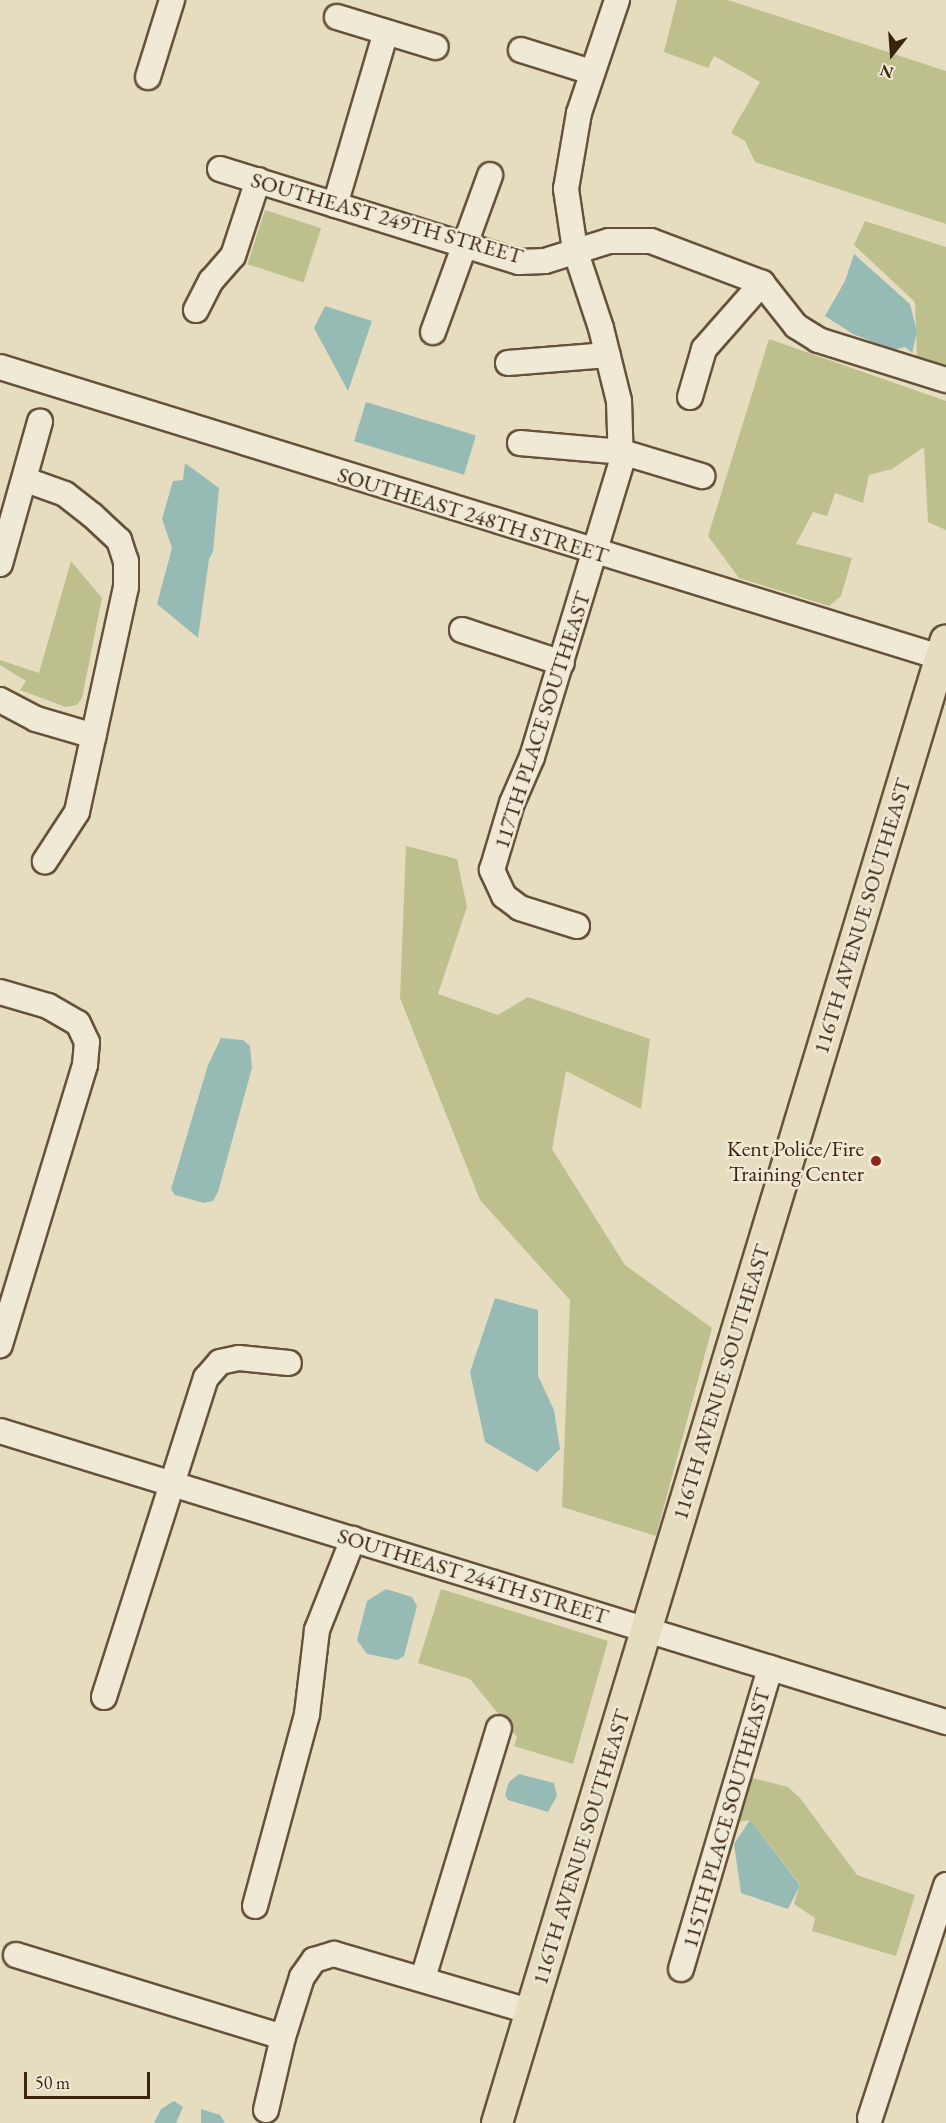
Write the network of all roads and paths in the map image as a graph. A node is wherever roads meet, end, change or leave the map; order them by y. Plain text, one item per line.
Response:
1 (171, 0) edge
2 (617, 0) edge
3 (337, 17) dead end
4 (386, 32) junction
5 (436, 48) dead end
6 (521, 50) dead end
7 (591, 72) junction
8 (148, 76) dead end
9 (220, 169) dead end
10 (490, 175) dead end
11 (258, 180) junction
12 (335, 205) junction
13 (462, 244) junction
14 (574, 250) junction
15 (762, 283) junction
16 (196, 310) dead end
17 (433, 332) dead end
18 (608, 355) junction
19 (508, 363) dead end
20 (0, 367) edge
21 (946, 381) edge
22 (690, 397) dead end
23 (40, 422) dead end
24 (520, 443) dead end
25 (622, 452) junction
26 (702, 476) dead end
27 (26, 480) junction
28 (596, 554) junction
29 (0, 564) edge
30 (462, 630) dead end
31 (944, 652) edge
32 (562, 663) junction
33 (0, 700) edge
34 (94, 736) junction
35 (45, 861) dead end
36 (577, 926) dead end
37 (0, 992) edge
38 (0, 1345) edge
39 (289, 1363) dead end
40 (0, 1431) edge
41 (172, 1483) junction
42 (353, 1539) junction
43 (646, 1630) junction
44 (770, 1668) junction
45 (104, 1697) dead end
46 (946, 1722) edge
47 (499, 1728) dead end
48 (946, 1885) edge
49 (255, 1906) dead end
50 (16, 1955) dead end
51 (681, 1969) dead end
52 (423, 1978) junction
53 (531, 2012) junction
54 (283, 2037) junction
55 (266, 2109) dead end
56 (870, 2118) dead end
57 (497, 2123) edge

1 - 8 street
2 - 7 street, 117TH PLACE SOUTHEAST
3 - 4 street
4 - 5 street
4 - 12 street
6 - 7 street
7 - 14 street, 117TH PLACE SOUTHEAST
9 - 11 street, SOUTHEAST 249TH STREET
10 - 13 street
11 - 12 street, SOUTHEAST 249TH STREET
11 - 16 street
12 - 13 street, SOUTHEAST 249TH STREET
13 - 14 street, SOUTHEAST 249TH STREET
13 - 17 street
14 - 15 street, SOUTHEAST 249TH STREET
14 - 18 street, 117TH PLACE SOUTHEAST
15 - 21 street
15 - 22 street
18 - 19 street
18 - 25 street, 117TH PLACE SOUTHEAST
20 - 28 street, SOUTHEAST 248TH STREET
23 - 27 street
24 - 25 street
25 - 26 street
25 - 28 street, 117TH PLACE SOUTHEAST
27 - 29 street
27 - 34 street
28 - 31 street, SOUTHEAST 248TH STREET
28 - 32 street, 117TH PLACE SOUTHEAST
30 - 32 street
31 - 43 main road, 116TH AVENUE SOUTHEAST
32 - 36 street, 117TH PLACE SOUTHEAST
33 - 34 street
34 - 35 street
37 - 38 street
39 - 41 street
40 - 41 street, SOUTHEAST 244TH STREET
41 - 42 street, SOUTHEAST 244TH STREET
41 - 45 street
42 - 43 street, SOUTHEAST 244TH STREET
42 - 49 street
43 - 44 street, SOUTHEAST 244TH STREET
43 - 53 main road, 116TH AVENUE SOUTHEAST
44 - 46 street, SOUTHEAST 244TH STREET
44 - 51 street, 115TH PLACE SOUTHEAST
47 - 52 street
48 - 56 street
50 - 54 street
52 - 53 street
52 - 54 street
53 - 57 main road, 116TH AVENUE SOUTHEAST
54 - 55 street

